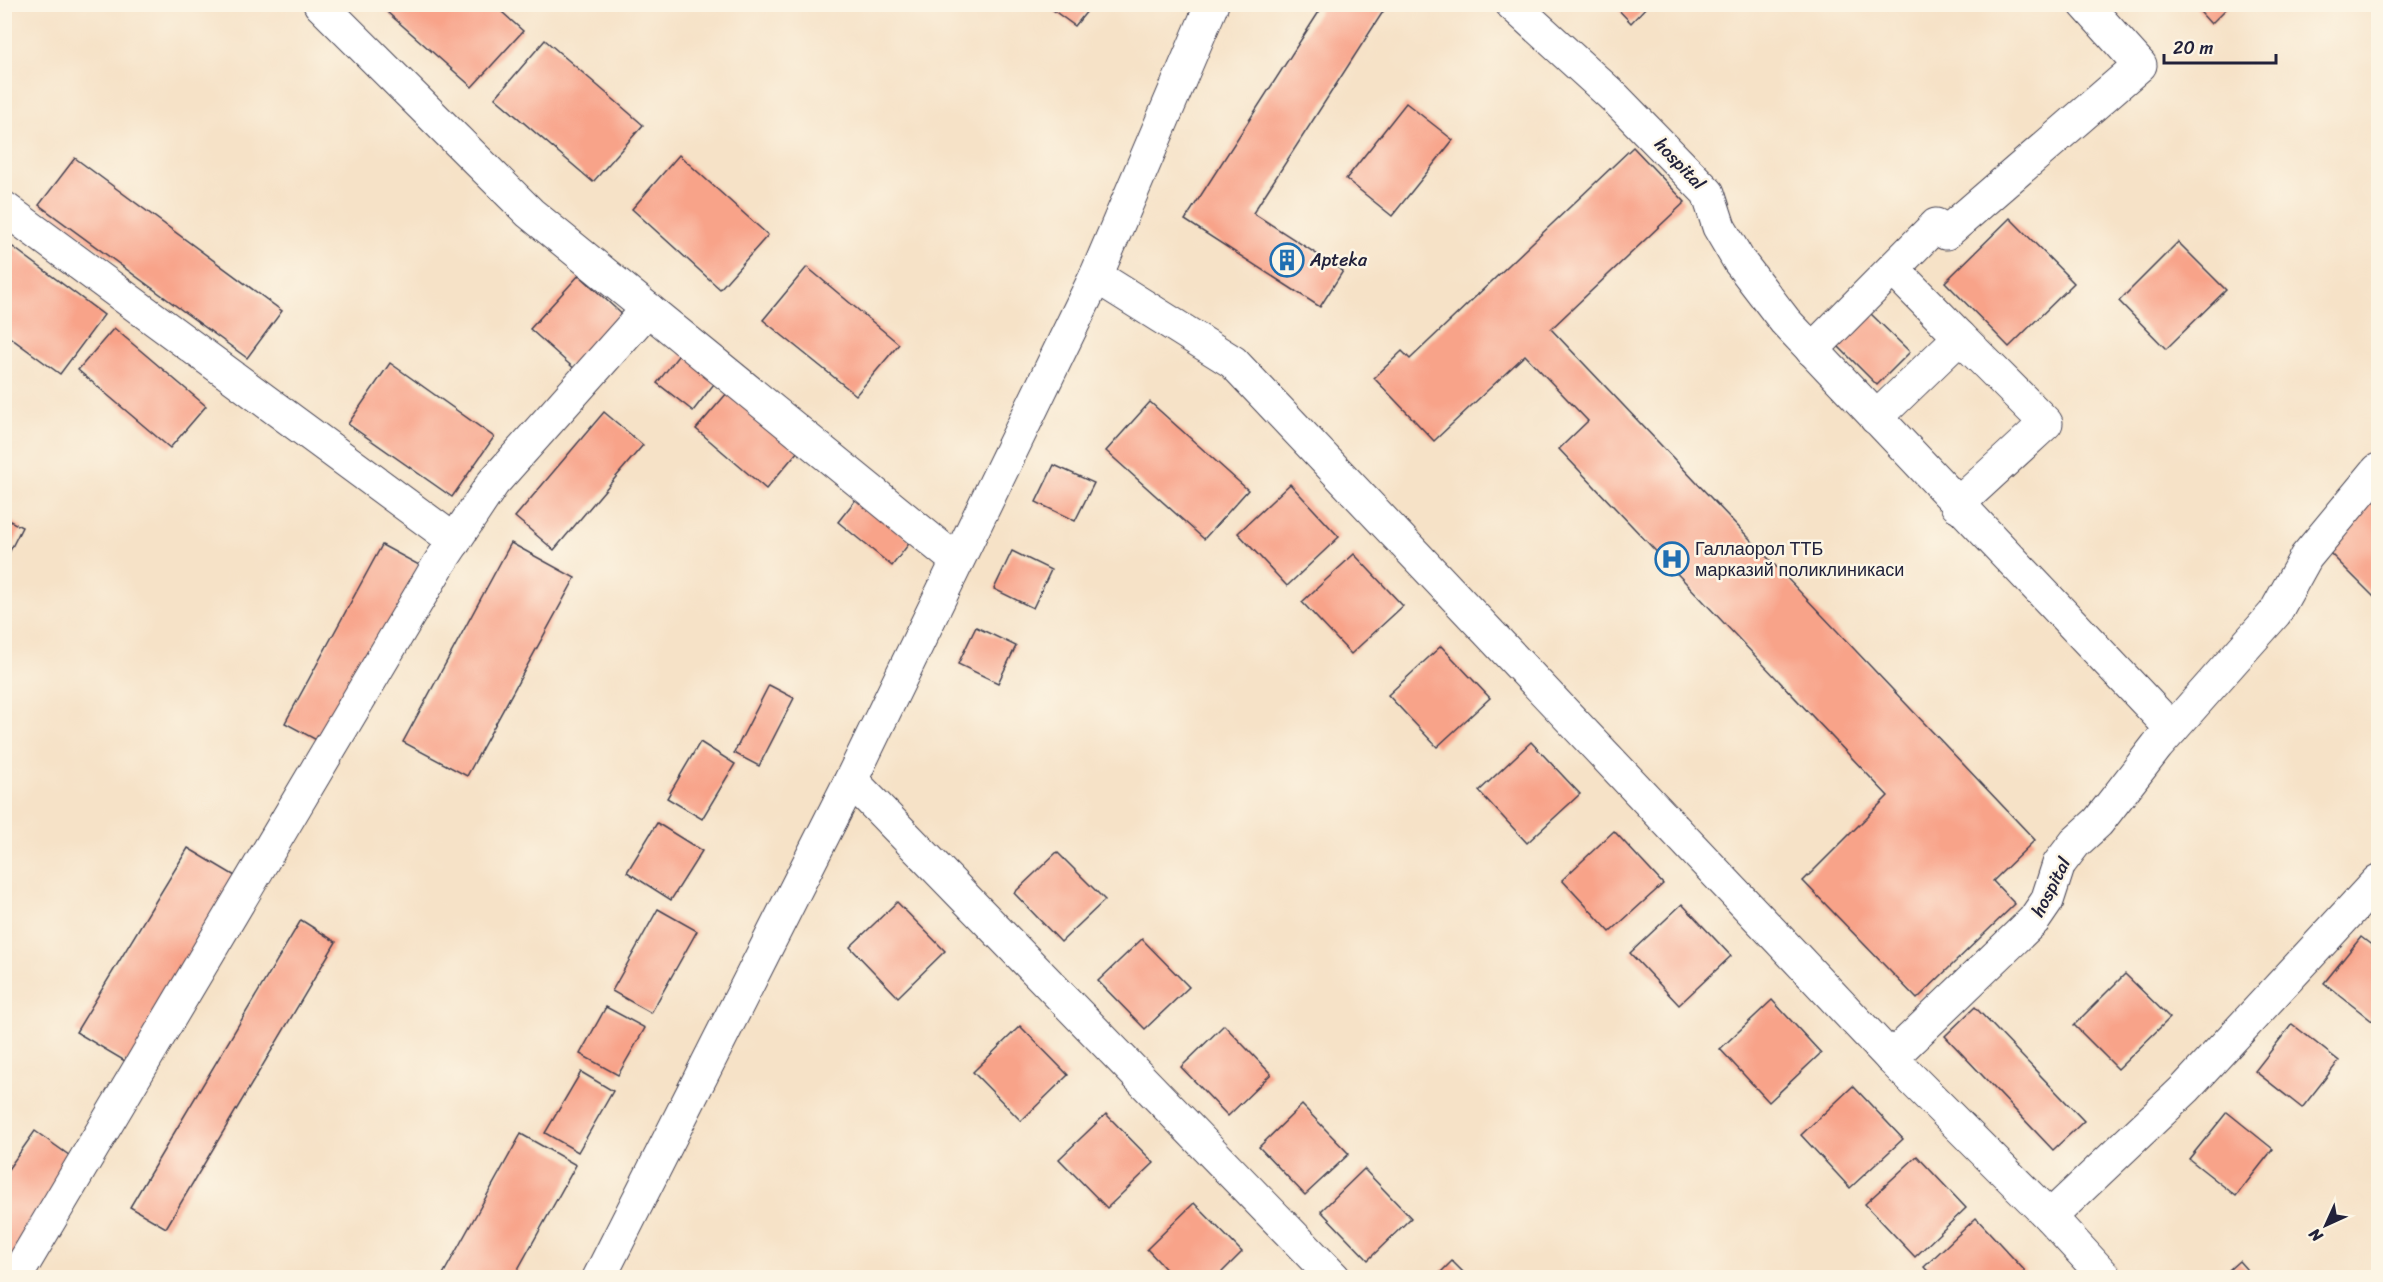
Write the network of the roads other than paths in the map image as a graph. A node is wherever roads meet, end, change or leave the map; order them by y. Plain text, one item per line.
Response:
1 (320, 4) edge
2 (1212, 4) edge
3 (1512, 4) edge
4 (2085, 4) edge
5 (4, 208) edge
6 (1893, 269) junction
7 (1096, 276) junction
8 (648, 309) junction
9 (1960, 337) junction
10 (1812, 350) junction
11 (1876, 418) junction
12 (2379, 470) edge
13 (1957, 505) junction
14 (455, 541) junction
15 (957, 561) junction
16 (2172, 729) junction
17 (851, 780) junction
18 (2379, 881) edge
19 (1891, 1058) junction
20 (2050, 1217) junction
21 (15, 1278) edge
22 (598, 1278) edge
23 (1334, 1278) edge
24 (2106, 1278) edge

1 - 8 street
2 - 7 street
3 - 10 street, hospital
4 - 6 street
5 - 14 street
6 - 9 street
6 - 10 street
7 - 15 street
7 - 19 street
8 - 14 street
8 - 15 street
9 - 11 street
9 - 13 street
10 - 11 street, hospital
11 - 13 street, hospital
12 - 16 street, hospital
13 - 16 street, hospital
14 - 21 street
15 - 17 street
16 - 19 street, hospital
17 - 22 street
17 - 23 street
18 - 20 street
19 - 20 street
20 - 24 street

